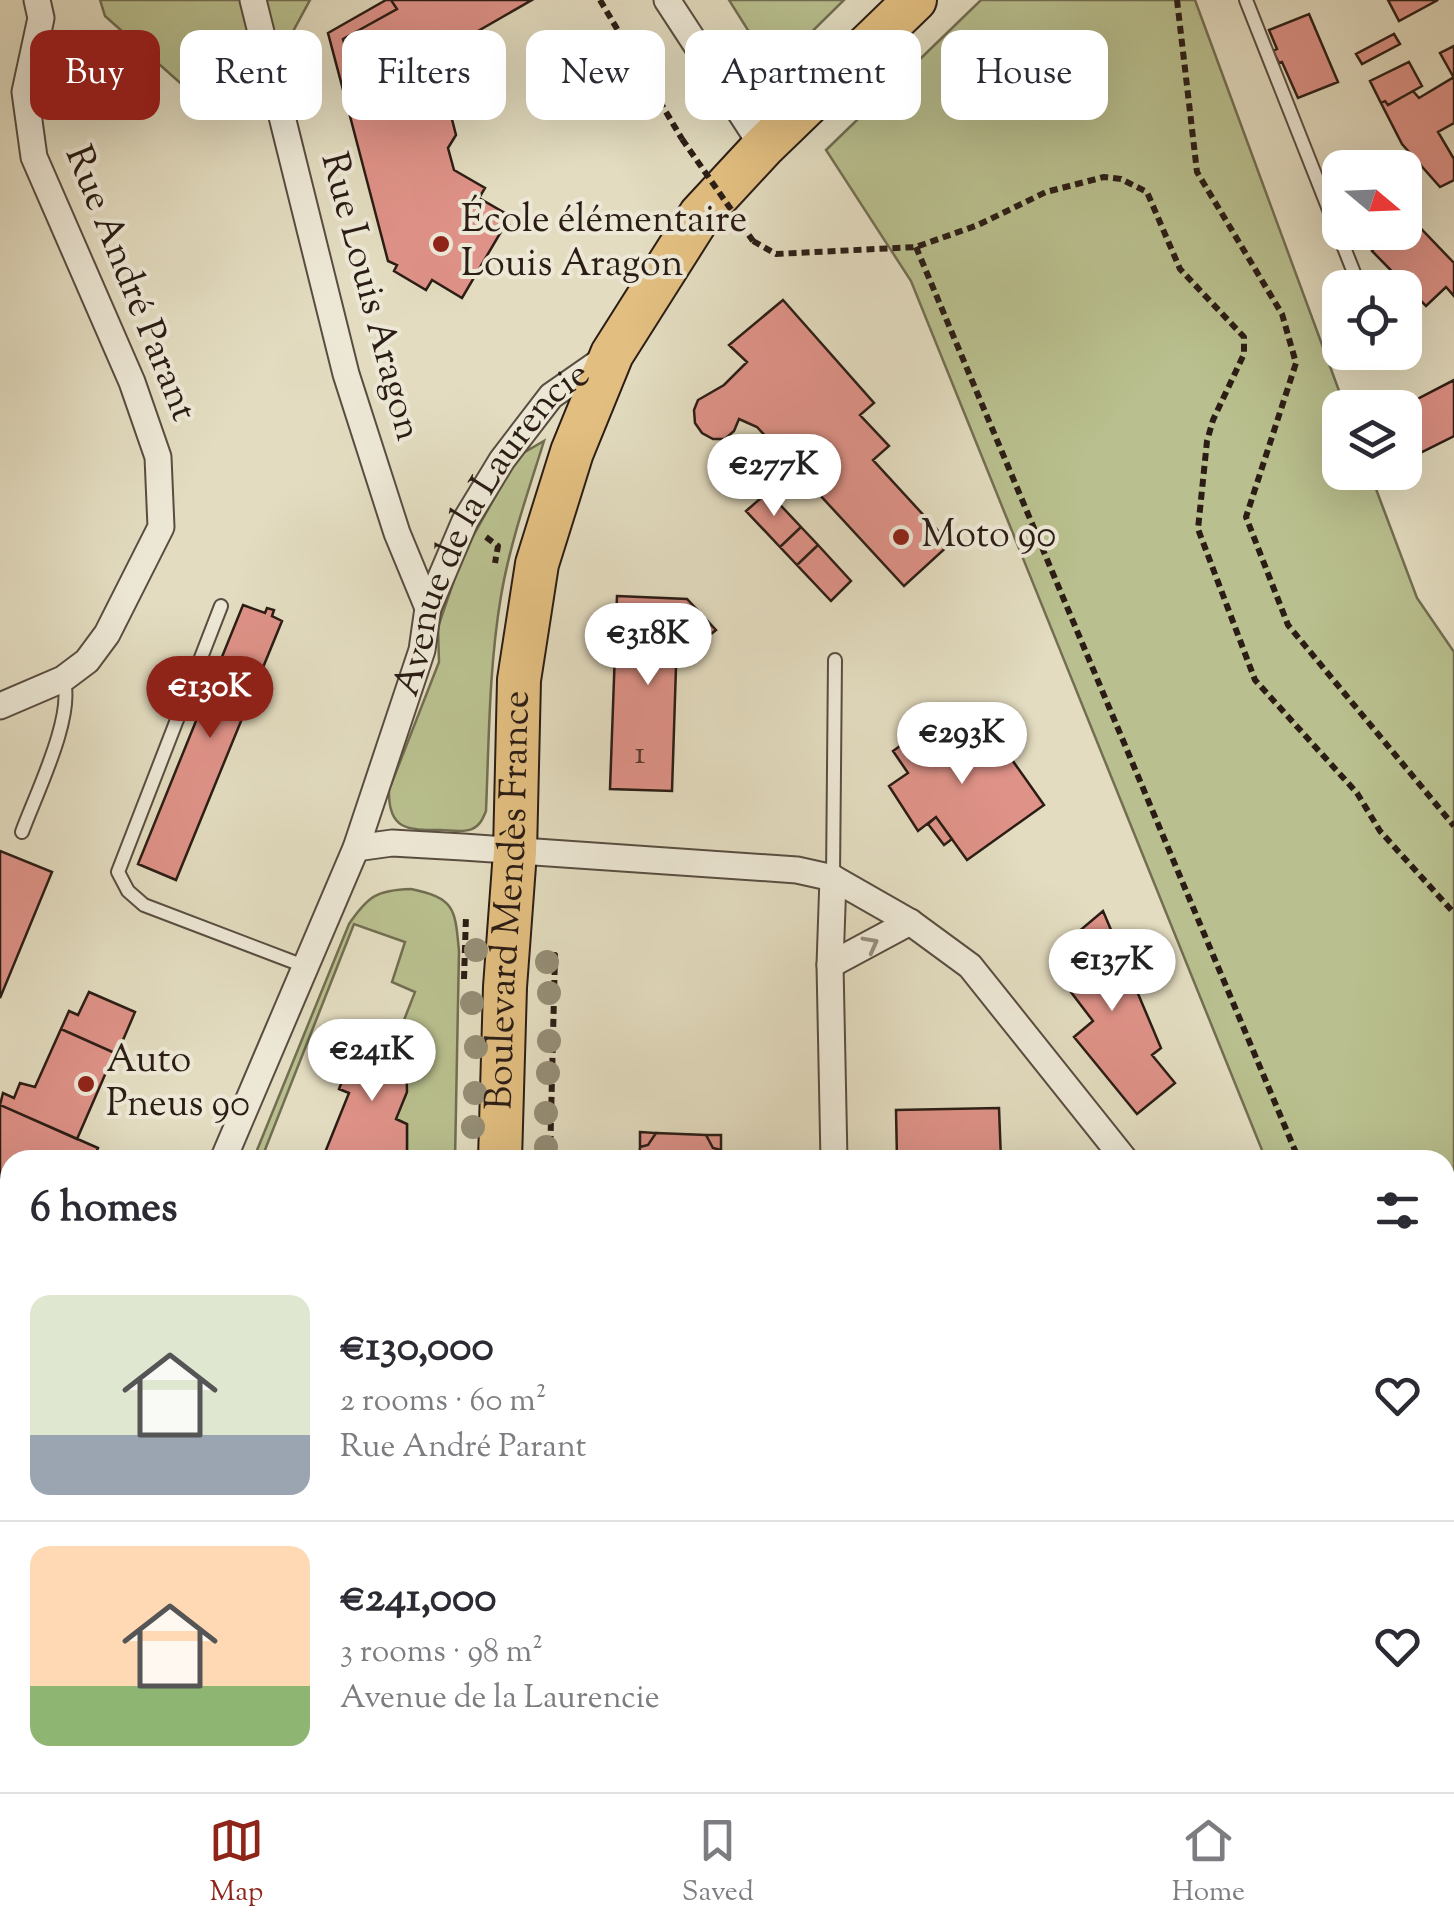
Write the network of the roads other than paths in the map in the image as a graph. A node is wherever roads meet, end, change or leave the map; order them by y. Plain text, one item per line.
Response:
1 (37, 0) edge
2 (253, 0) edge
3 (667, 0) edge
4 (915, 0) edge
5 (1246, 0) edge
6 (763, 147) junction
7 (1353, 270) edge
8 (612, 354) junction
9 (220, 606) dead end
10 (428, 608) junction
11 (836, 660) dead end
12 (63, 678) junction
13 (0, 706) edge
14 (22, 832) dead end
15 (356, 848) junction
16 (515, 852) junction
17 (833, 878) junction
18 (910, 922) junction
19 (830, 965) junction
20 (304, 966) junction
21 (228, 1150) edge
22 (500, 1150) edge
23 (834, 1150) edge
24 (1117, 1150) edge

1 - 12 street, Rue André Parant
2 - 10 street, Rue Louis Aragon
3 - 6 street
4 - 6 main road, Avenue de la Laurencie
5 - 7 lane
6 - 8 main road, Avenue de la Laurencie
8 - 10 street, Avenue de la Laurencie
8 - 16 main road, Boulevard Mendès France
9 - 20 lane
10 - 15 street, Avenue de la Laurencie
11 - 17 lane
12 - 13 street, Rue André Parant
12 - 14 lane
15 - 16 street
15 - 20 street, Avenue de la Laurencie
16 - 17 street
16 - 22 main road, Boulevard Mendès France
17 - 18 street
17 - 19 street
19 -> 18 street
18 - 24 street
19 - 23 street
20 - 21 street, Avenue de la Laurencie

